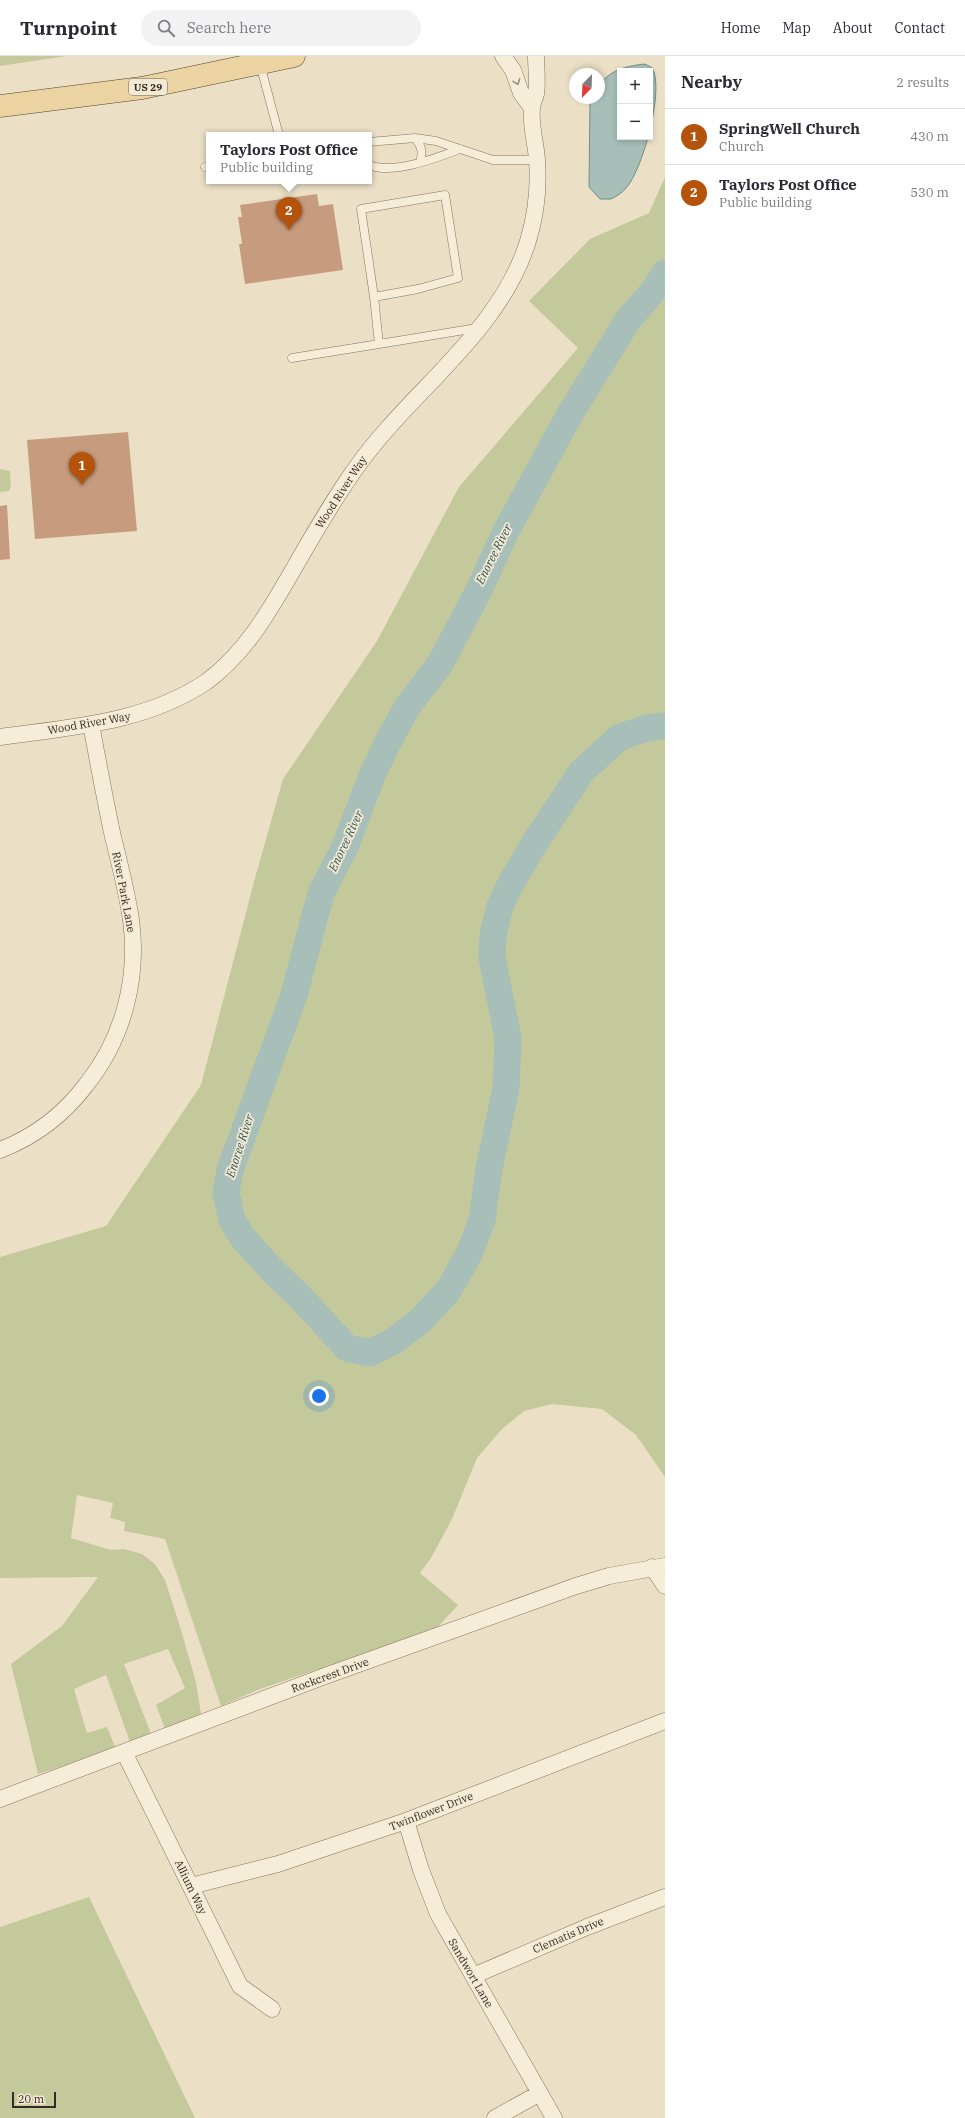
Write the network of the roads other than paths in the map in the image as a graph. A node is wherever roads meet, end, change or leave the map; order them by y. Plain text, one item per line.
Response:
1 (294, 56) edge
2 (504, 56) edge
3 (536, 56) edge
4 (260, 63) junction
5 (0, 106) edge
6 (532, 108) junction
7 (278, 132) edge
8 (415, 138) junction
9 (372, 142) edge
10 (460, 149) junction
11 (537, 160) junction
12 (420, 162) junction
13 (372, 166) edge
14 (374, 297) junction
15 (478, 328) junction
16 (379, 344) junction
17 (292, 358) dead end
18 (91, 724) junction
19 (0, 737) edge
20 (0, 1150) edge
21 (659, 1567) edge
22 (665, 1586) edge
23 (665, 1721) edge
24 (124, 1752) junction
25 (0, 1799) edge
26 (406, 1821) junction
27 (191, 1886) junction
28 (665, 1898) edge
29 (473, 1976) junction
30 (272, 2009) dead end
31 (540, 2093) junction
32 (495, 2118) edge
33 (554, 2118) edge

1 - 4 main road, US 29
2 -> 6 street, Wood River Way
3 - 6 street, Wood River Way
4 - 5 main road, US 29
4 - 7 lane
6 - 11 street, Wood River Way
8 - 9 lane
8 - 10 lane
8 - 12 lane
10 - 11 lane
10 - 12 lane
11 - 15 street, Wood River Way
12 - 13 lane
14 - 14 lane
14 - 16 lane
15 - 16 lane
15 - 18 street, Wood River Way
16 - 17 lane
18 - 19 street, Wood River Way
18 - 20 street, River Park Lane
21 - 22 street
21 - 24 street, Rockcrest Drive
23 - 26 street, Twinflower Drive
24 - 25 street, Rockcrest Drive
24 - 27 street, Allium Way
26 - 27 street, Twinflower Drive
26 - 29 street, Sandwort Lane
27 - 30 street, Allium Way
28 - 29 street, Clematis Drive
29 - 31 street, Sandwort Lane
31 - 32 street
31 - 33 street, Sandwort Lane

